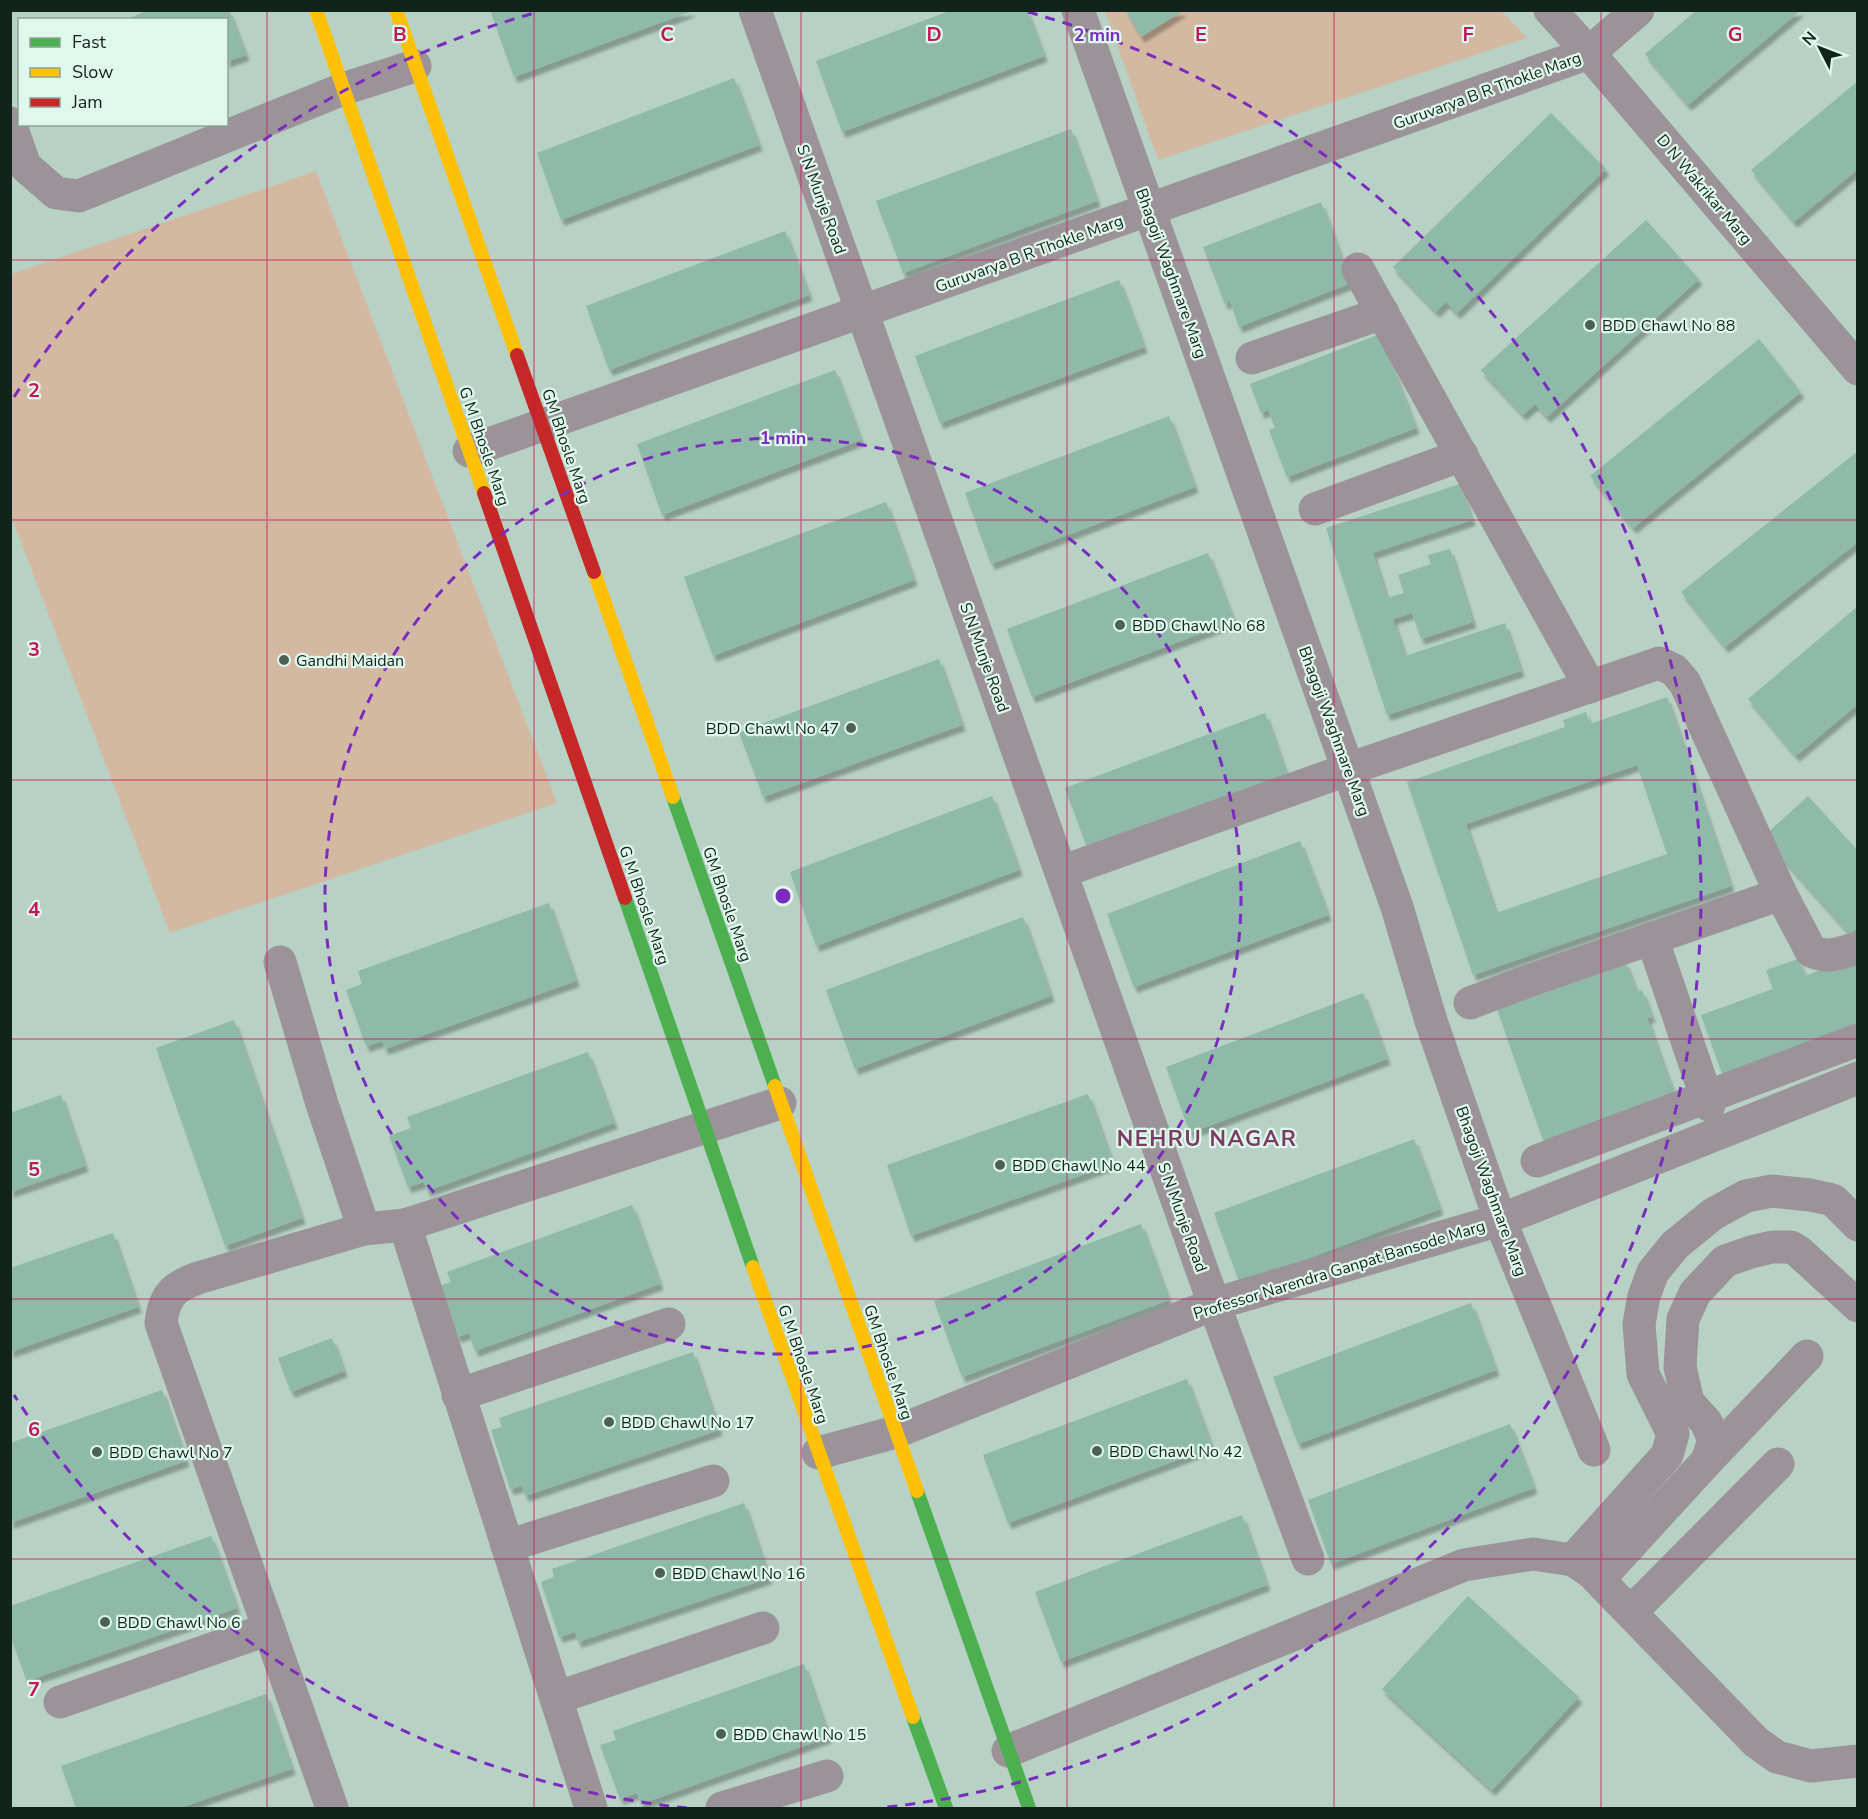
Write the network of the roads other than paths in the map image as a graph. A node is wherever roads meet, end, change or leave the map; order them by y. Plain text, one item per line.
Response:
1 (316, 10) edge
2 (396, 10) edge
3 (755, 10) edge
4 (1078, 10) edge
5 (1550, 10) edge
6 (1638, 10) edge
7 (1589, 53) junction
8 (416, 66) junction
9 (343, 89) junction
10 (10, 123) edge
11 (1149, 210) junction
12 (1358, 269) dead end
13 (862, 312) junction
14 (1383, 313) junction
15 (1252, 358) dead end
16 (1857, 369) edge
17 (542, 426) junction
18 (470, 451) junction
19 (1462, 455) junction
20 (1315, 509) dead end
21 (1590, 687) junction
22 (1349, 770) junction
23 (1061, 872) junction
24 (1781, 894) junction
25 (1652, 938) junction
26 (1857, 948) edge
27 (280, 962) dead end
28 (1470, 1003) dead end
29 (1857, 1040) edge
30 (1857, 1078) edge
31 (1708, 1101) junction
32 (780, 1103) junction
33 (704, 1126) junction
34 (1537, 1161) dead end
35 (1500, 1220) junction
36 (405, 1225) junction
37 (1857, 1225) edge
38 (364, 1229) junction
39 (1214, 1304) junction
40 (1857, 1306) edge
41 (669, 1324) dead end
42 (1807, 1356) dead end
43 (458, 1395) junction
44 (896, 1432) junction
45 (1594, 1450) dead end
46 (818, 1453) junction
47 (1707, 1461) junction
48 (1778, 1464) dead end
49 (713, 1481) dead end
50 (507, 1546) junction
51 (1308, 1559) dead end
52 (1573, 1560) junction
53 (1599, 1579) junction
54 (1631, 1612) junction
55 (763, 1628) dead end
56 (269, 1629) junction
57 (556, 1698) junction
58 (60, 1702) dead end
59 (1008, 1751) junction
60 (1857, 1761) edge
61 (827, 1776) dead end
62 (332, 1809) edge
63 (591, 1809) edge
64 (722, 1809) edge
65 (946, 1809) edge
66 (1029, 1809) edge

1 - 9 main road, G M Bhosle Marg
2 - 8 main road, GM Bhosle Marg
3 - 13 street, S N Munje Road
4 - 11 street, Bhagoji Waghmare Marg
5 - 7 street, D N Wakrikar Marg
6 - 7 street
7 - 11 street, Guruvarya B R Thokle Marg
7 - 16 street, D N Wakrikar Marg
8 - 9 street
8 - 17 main road, GM Bhosle Marg
9 - 10 street
9 - 18 main road, G M Bhosle Marg
11 - 13 street, Guruvarya B R Thokle Marg
11 - 22 street, Bhagoji Waghmare Marg
12 - 14 street
13 - 17 street, Guruvarya B R Thokle Marg
13 - 23 street, S N Munje Road
14 - 15 street
14 - 19 street
17 - 18 street, Guruvarya B R Thokle Marg
17 - 32 main road, GM Bhosle Marg
18 - 33 main road, G M Bhosle Marg
19 - 20 street
19 - 21 street
21 - 22 street
21 - 24 street
22 - 23 street
22 - 35 street, Bhagoji Waghmare Marg
23 - 39 street, S N Munje Road
24 - 25 street
24 - 26 street
25 - 28 street
25 - 31 street
27 - 38 street
29 - 31 street
30 - 35 street, Professor Narendra Ganpat Bansode Marg
31 - 34 street
32 - 33 street
32 - 44 main road, GM Bhosle Marg
33 - 36 street
33 - 46 main road, G M Bhosle Marg
35 - 39 street, Professor Narendra Ganpat Bansode Marg
35 - 45 street, Bhagoji Waghmare Marg
36 - 38 street
36 - 43 street
37 - 52 street
38 - 56 street
39 - 44 street, Professor Narendra Ganpat Bansode Marg
39 - 51 street, S N Munje Road
40 - 47 street
41 - 43 street
42 - 47 street
43 - 50 street
44 - 46 street, Professor Narendra Ganpat Bansode Marg
44 - 59 main road, GM Bhosle Marg
46 - 65 main road, G M Bhosle Marg
47 - 53 street
48 - 54 street
49 - 50 street
50 - 57 street
52 - 53 street
52 - 59 street
53 - 54 street
54 - 60 street
55 - 57 street
56 - 58 street
56 - 62 street
57 - 63 street
59 - 66 main road, GM Bhosle Marg
61 - 64 street

